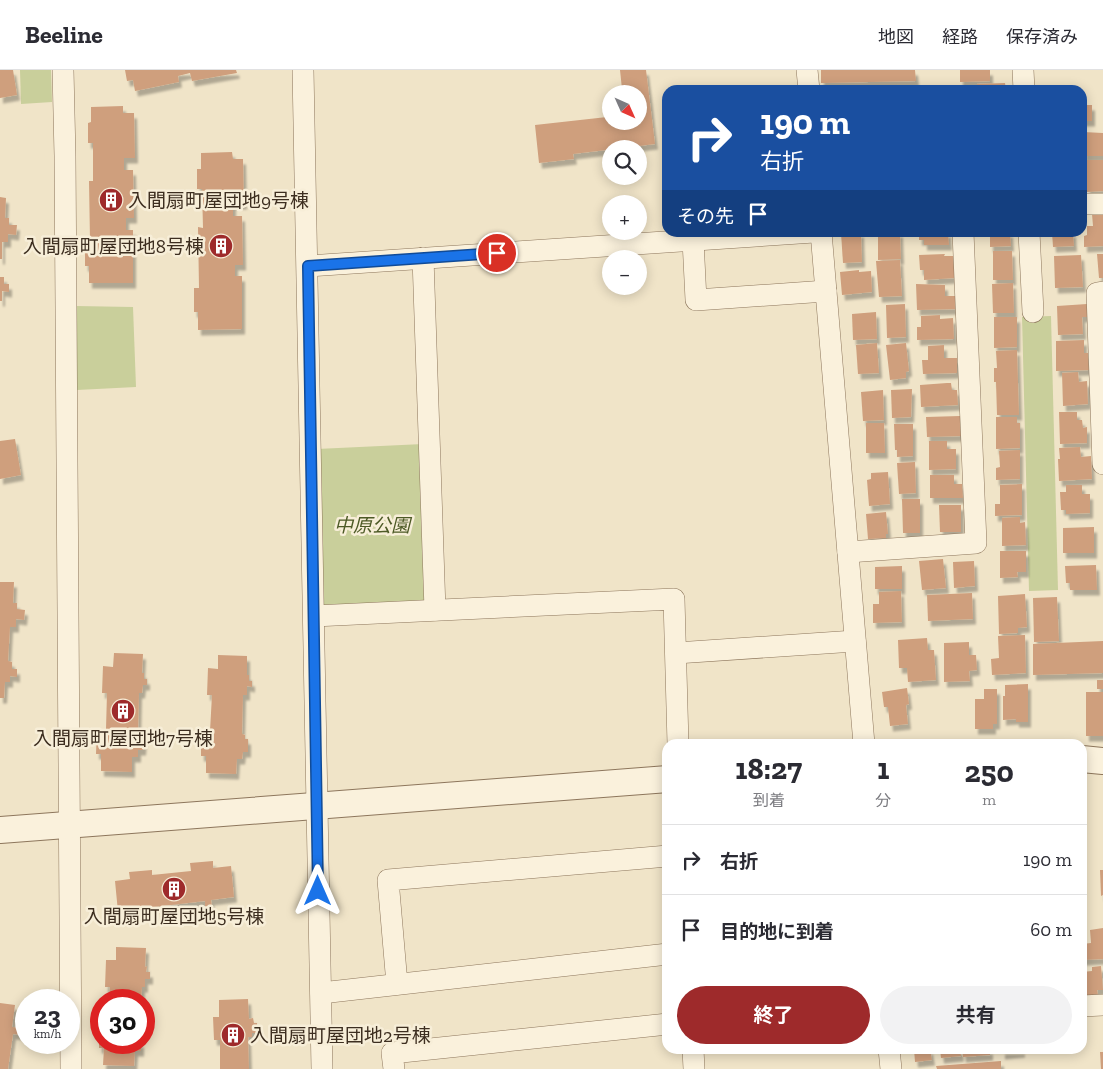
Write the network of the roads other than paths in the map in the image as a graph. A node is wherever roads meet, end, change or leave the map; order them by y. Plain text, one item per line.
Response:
1 (63, 70) edge
2 (303, 70) edge
3 (807, 70) edge
4 (1023, 70) edge
5 (808, 85) edge
6 (1024, 85) edge
7 (1087, 204) edge
8 (1103, 204) edge
9 (738, 237) edge
10 (821, 237) edge
11 (963, 237) edge
12 (1029, 237) edge
13 (693, 240) junction
14 (423, 258) junction
15 (308, 266) junction
16 (826, 291) junction
17 (1103, 292) edge
18 (1034, 312) dead end
19 (1103, 464) edge
20 (848, 552) junction
21 (435, 610) junction
22 (314, 616) junction
23 (855, 641) junction
24 (676, 653) junction
25 (678, 739) edge
26 (864, 739) edge
27 (1087, 759) edge
28 (1103, 761) edge
29 (662, 779) edge
30 (318, 806) junction
31 (68, 825) junction
32 (0, 830) edge
33 (662, 857) edge
34 (662, 955) edge
35 (397, 984) junction
36 (320, 993) junction
37 (1103, 1005) edge
38 (1087, 1006) edge
39 (662, 1025) edge
40 (693, 1054) edge
41 (890, 1054) edge
42 (71, 1069) edge
43 (322, 1069) edge
44 (394, 1069) edge
45 (694, 1069) edge
46 (891, 1069) edge

1 - 31 street
2 - 15 street
3 - 5 street
4 - 6 street
7 - 8 street
9 - 13 street
10 - 16 street
11 - 20 street
12 - 18 street
13 - 14 street
13 - 16 street
14 - 15 street
14 - 21 street
15 - 22 street
16 - 20 street
17 - 19 street
20 - 23 street
21 - 22 street
21 - 24 street
22 - 30 street
23 - 24 street
23 - 26 street
24 - 25 street
27 - 28 street
29 - 30 street
30 - 31 street
30 - 36 street
31 - 32 street
31 - 42 street
33 - 35 street
34 - 35 street
35 - 36 street
36 - 43 street
37 - 38 street
39 - 44 street
40 - 45 street
41 - 46 street

